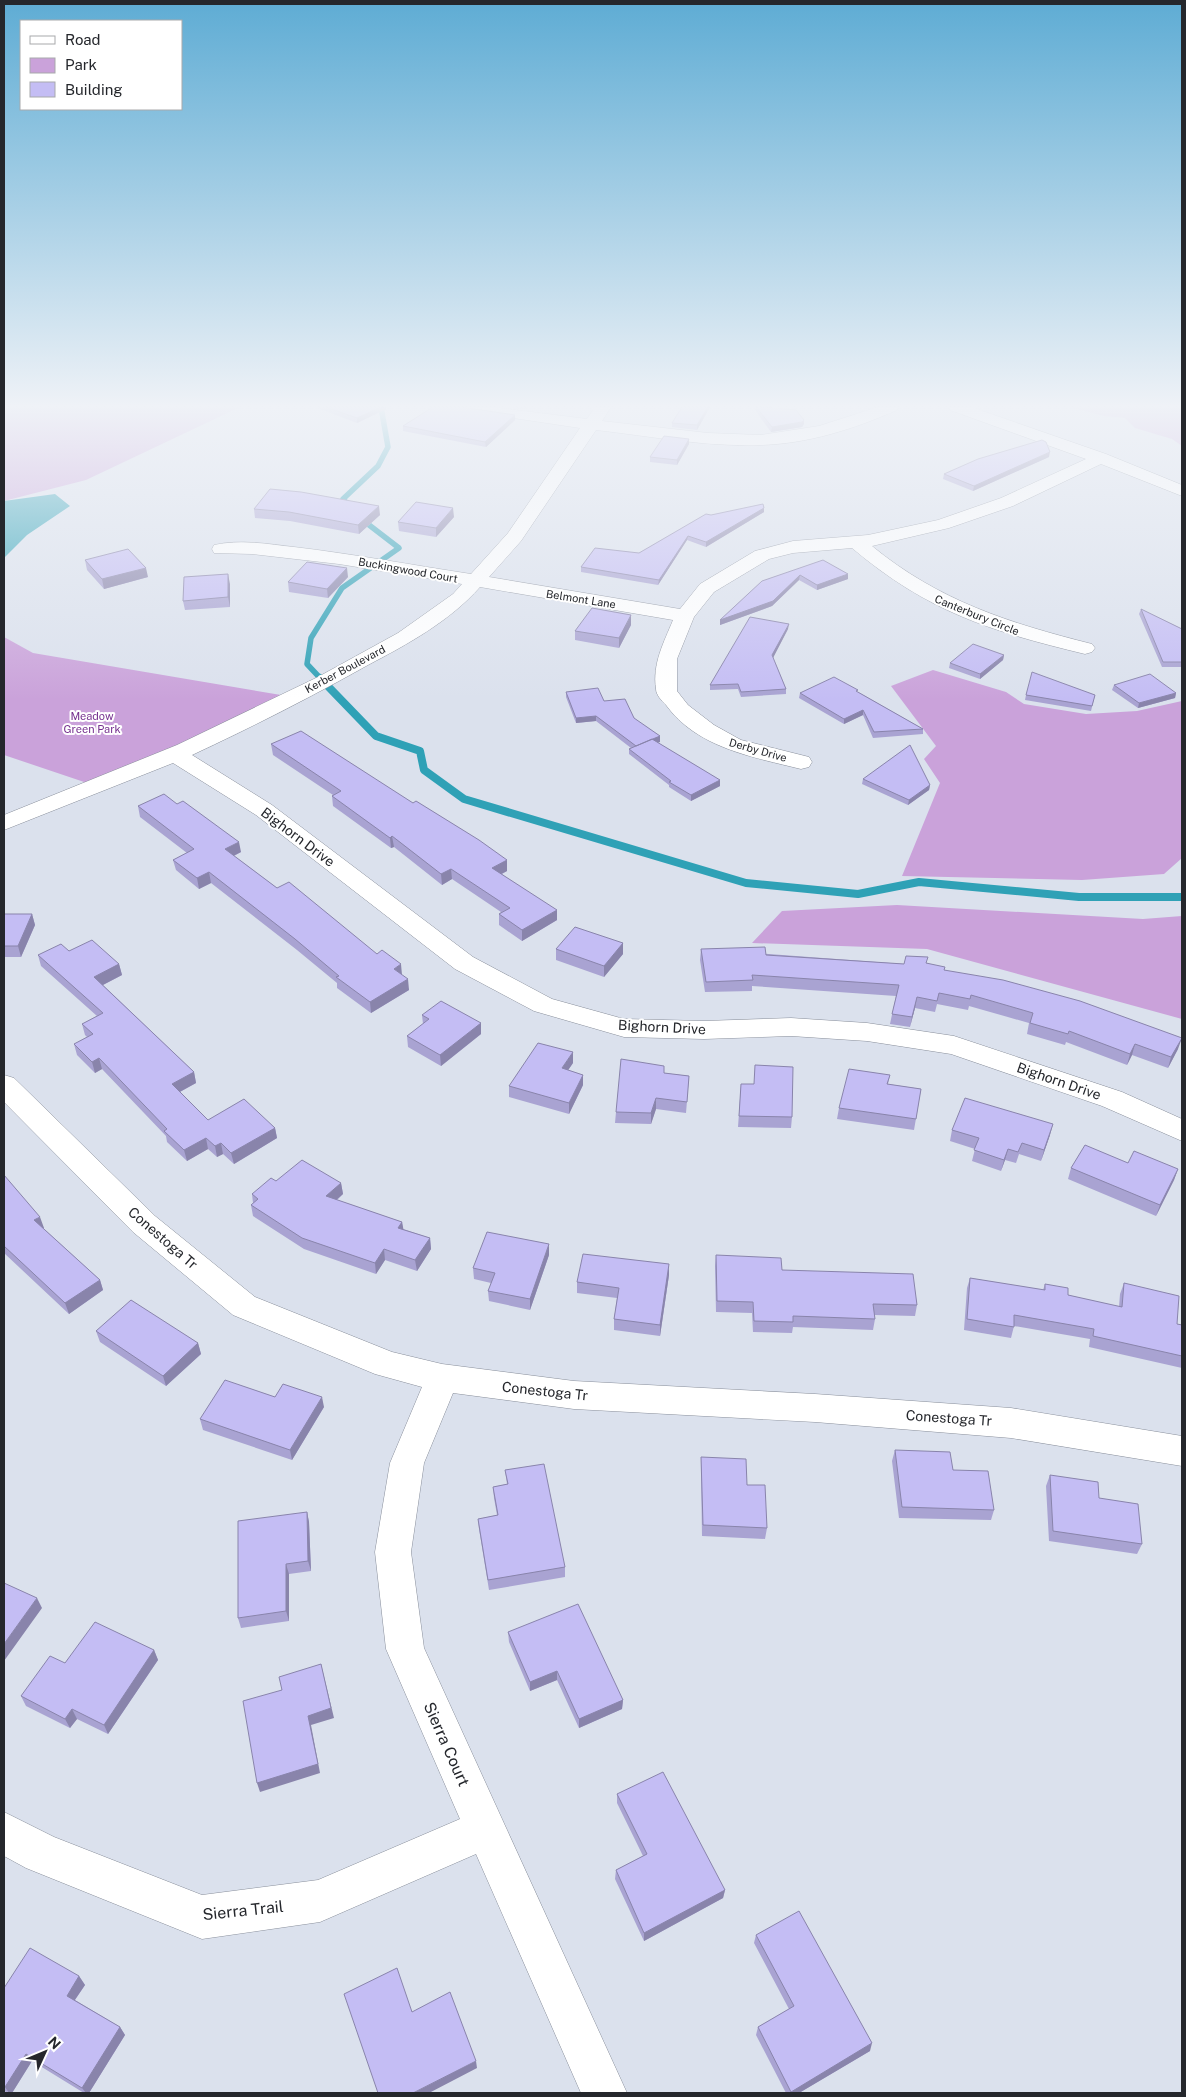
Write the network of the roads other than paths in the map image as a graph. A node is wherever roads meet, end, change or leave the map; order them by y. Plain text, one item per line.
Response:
1 (537, 505) edge
2 (998, 505) edge
3 (856, 542) junction
4 (221, 549) dead end
5 (476, 582) junction
6 (685, 616) junction
7 (1085, 648) dead end
8 (175, 754) junction
9 (801, 762) dead end
10 (4, 824) edge
11 (4, 1086) edge
12 (1182, 1131) edge
13 (442, 1378) junction
14 (1182, 1451) edge
15 (484, 1830) junction
16 (4, 1833) edge
17 (604, 2093) edge

1 - 5 street, Kerber Boulevard
2 - 3 street, Derby Drive
3 - 6 street, Derby Drive
3 - 7 street, Canterbury Circle
4 - 5 street, Buckingwood Court
5 - 6 street, Belmont Lane
5 - 8 street, Kerber Boulevard
6 - 9 street, Derby Drive
8 - 10 street, Kerber Boulevard
8 - 12 street, Bighorn Drive
11 - 13 street, Conestoga Tr
13 - 14 street, Conestoga Tr
13 - 15 street, Sierra Court
15 - 16 street, Sierra Trail
15 - 17 street, Sierra Court

